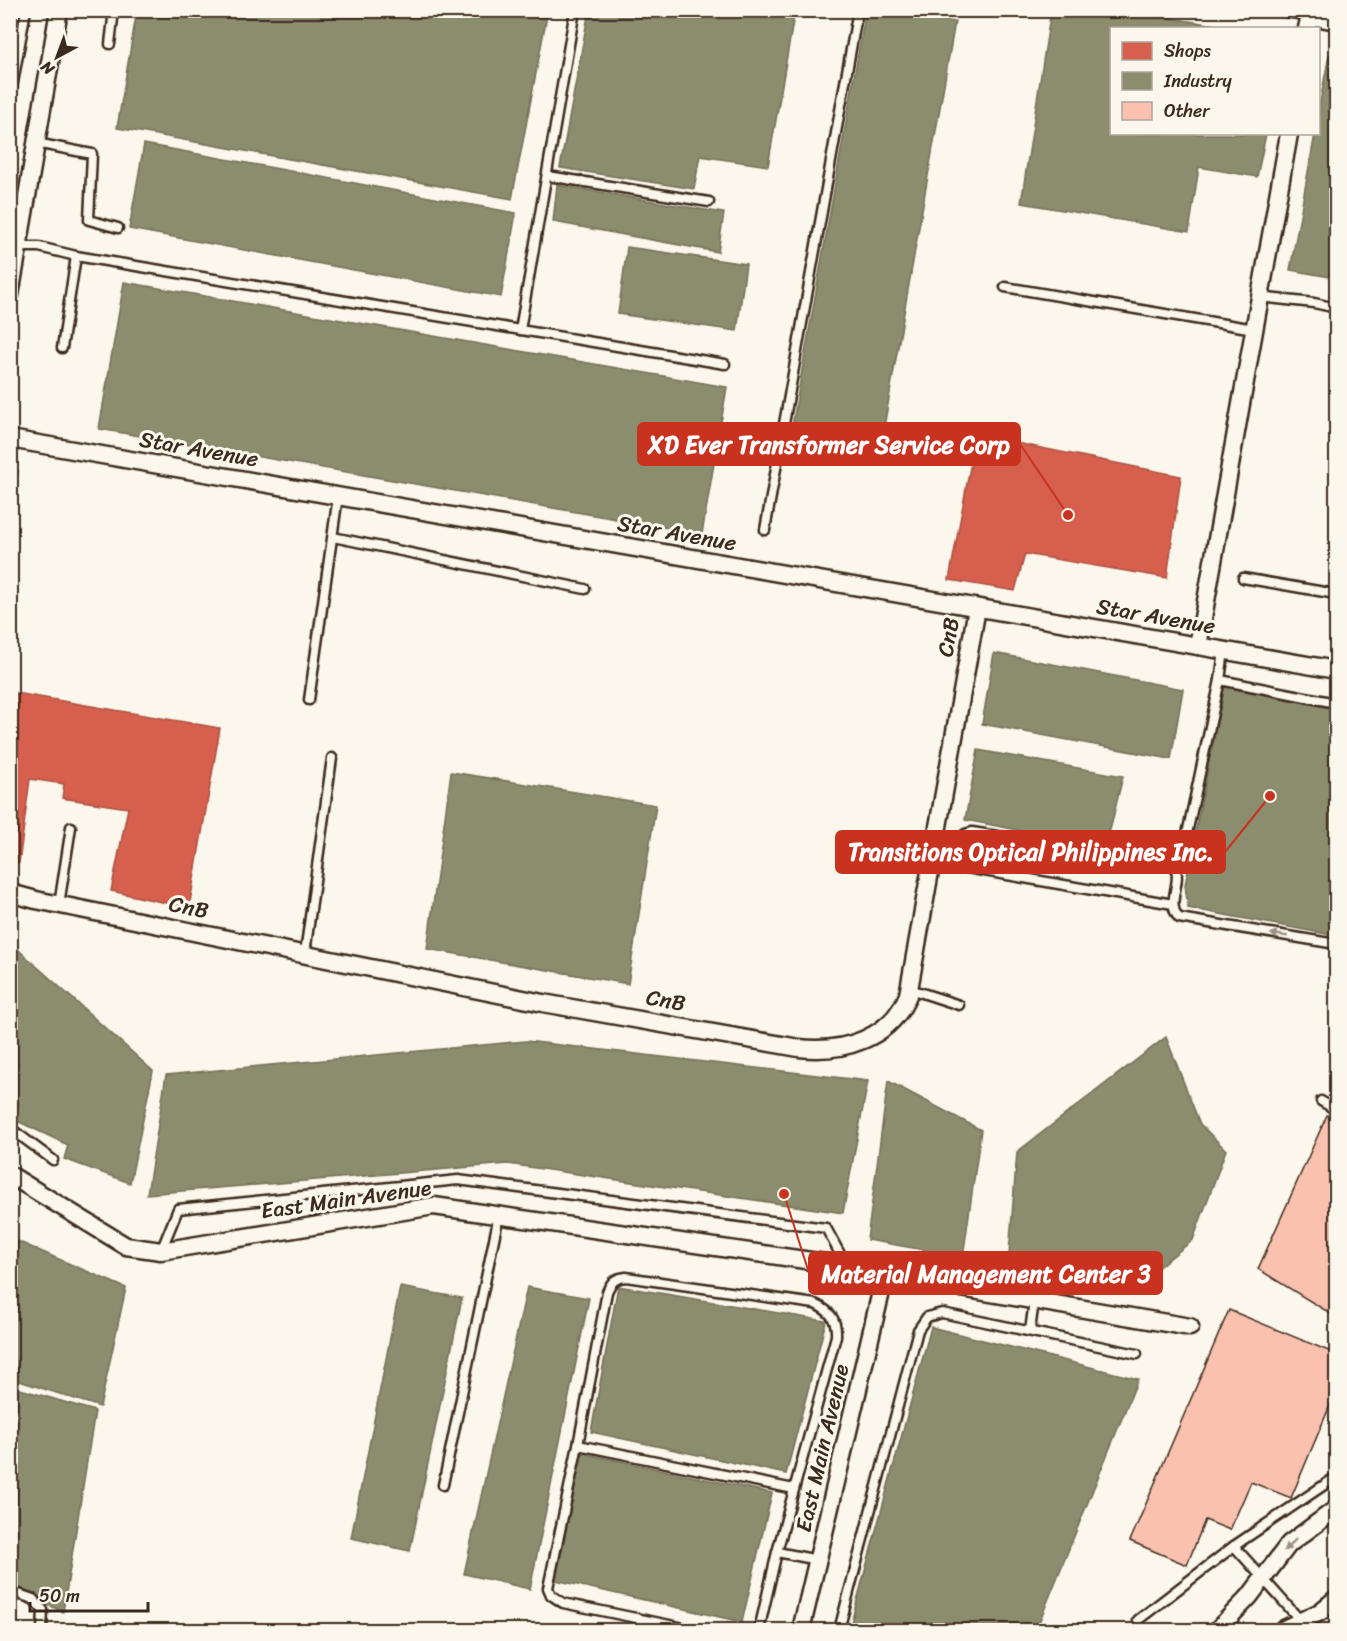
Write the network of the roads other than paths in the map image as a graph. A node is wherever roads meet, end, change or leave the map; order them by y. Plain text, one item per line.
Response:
1 (26, 10) edge
2 (58, 10) edge
3 (114, 10) edge
4 (575, 10) edge
5 (858, 10) edge
6 (1275, 10) edge
7 (1309, 18) edge
8 (1336, 21) edge
9 (110, 44) dead end
10 (10, 99) edge
11 (1288, 135) edge
12 (36, 143) junction
13 (548, 177) junction
14 (709, 202) dead end
15 (118, 228) dead end
16 (19, 247) junction
17 (76, 256) junction
18 (1005, 287) dead end
19 (10, 295) edge
20 (1259, 297) junction
21 (1336, 308) edge
22 (1254, 329) junction
23 (520, 330) junction
24 (62, 348) dead end
25 (725, 364) dead end
26 (10, 439) edge
27 (339, 496) junction
28 (765, 530) dead end
29 (333, 537) junction
30 (1244, 578) dead end
31 (585, 589) dead end
32 (1336, 594) edge
33 (976, 608) junction
34 (1198, 646) junction
35 (1224, 651) junction
36 (1336, 670) edge
37 (1220, 680) junction
38 (309, 700) dead end
39 (1336, 703) edge
40 (332, 758) dead end
41 (71, 827) dead end
42 (1187, 834) dead end
43 (933, 845) junction
44 (960, 852) junction
45 (10, 893) edge
46 (1173, 904) junction
47 (59, 905) junction
48 (1336, 944) edge
49 (305, 953) junction
50 (910, 989) junction
51 (959, 1005) dead end
52 (1321, 1101) dead end
53 (1336, 1110) edge
54 (10, 1128) edge
55 (53, 1160) dead end
56 (10, 1175) edge
57 (499, 1215) junction
58 (160, 1251) junction
59 (846, 1266) junction
60 (885, 1275) junction
61 (1034, 1301) junction
62 (1190, 1327) dead end
63 (1030, 1331) junction
64 (1137, 1354) dead end
65 (578, 1445) junction
66 (1336, 1476) edge
67 (444, 1485) dead end
68 (794, 1489) junction
69 (1336, 1509) edge
70 (1234, 1546) junction
71 (777, 1552) junction
72 (819, 1560) junction
73 (1263, 1579) junction
74 (10, 1591) edge
75 (1336, 1599) edge
76 (1138, 1620) dead end
77 (1301, 1621) junction
78 (42, 1630) edge
79 (694, 1630) edge
80 (759, 1630) edge
81 (801, 1630) edge
82 (838, 1630) edge
83 (1217, 1630) edge
84 (1282, 1630) edge

1 - 10 lane
2 - 12 street
3 - 9 lane
4 - 13 lane
5 - 28 lane
6 - 7 lane
7 - 8 street
11 - 20 street
12 - 15 lane
12 - 16 street
13 - 14 lane
13 - 23 lane
16 - 17 lane
16 - 19 street
17 - 23 lane
17 - 24 lane
18 - 22 lane
20 - 21 lane
20 - 22 street
22 - 34 street
23 - 25 lane
26 - 27 street, Star Avenue
27 - 29 lane
27 - 33 street, Star Avenue
29 - 31 lane
29 - 38 lane
30 - 32 lane
33 - 34 street, Star Avenue
33 - 43 street, CnB
34 - 35 street, Star Avenue
35 - 36 street, Star Avenue
35 - 37 lane
37 - 39 lane
37 - 42 lane
40 - 49 lane
41 - 47 lane
43 - 44 lane
43 - 50 street, CnB
44 - 46 lane
44 - 46 lane
45 - 47 street, CnB
48 -> 46 lane
47 - 49 street, CnB
49 - 50 street, CnB
50 - 51 lane
52 - 53 lane
54 - 55 lane
56 - 58 street, East Main Avenue
57 - 58 street, East Main Avenue
57 - 59 street, East Main Avenue
57 - 67 lane
58 - 59 lane
59 - 60 street, East Main Avenue
60 - 61 street, East Main Avenue
60 - 72 street, East Main Avenue
61 - 62 street, East Main Avenue
61 - 63 lane
63 - 64 lane
63 - 82 lane
65 - 68 lane
65 - 68 lane
65 - 79 lane
66 - 70 lane
68 - 71 lane
69 -> 73 street
70 - 73 lane
70 - 76 lane
71 - 72 lane
71 - 80 lane
72 - 81 street, East Main Avenue
73 - 77 lane
73 - 83 street
74 - 78 lane
75 - 77 street
77 - 84 street

